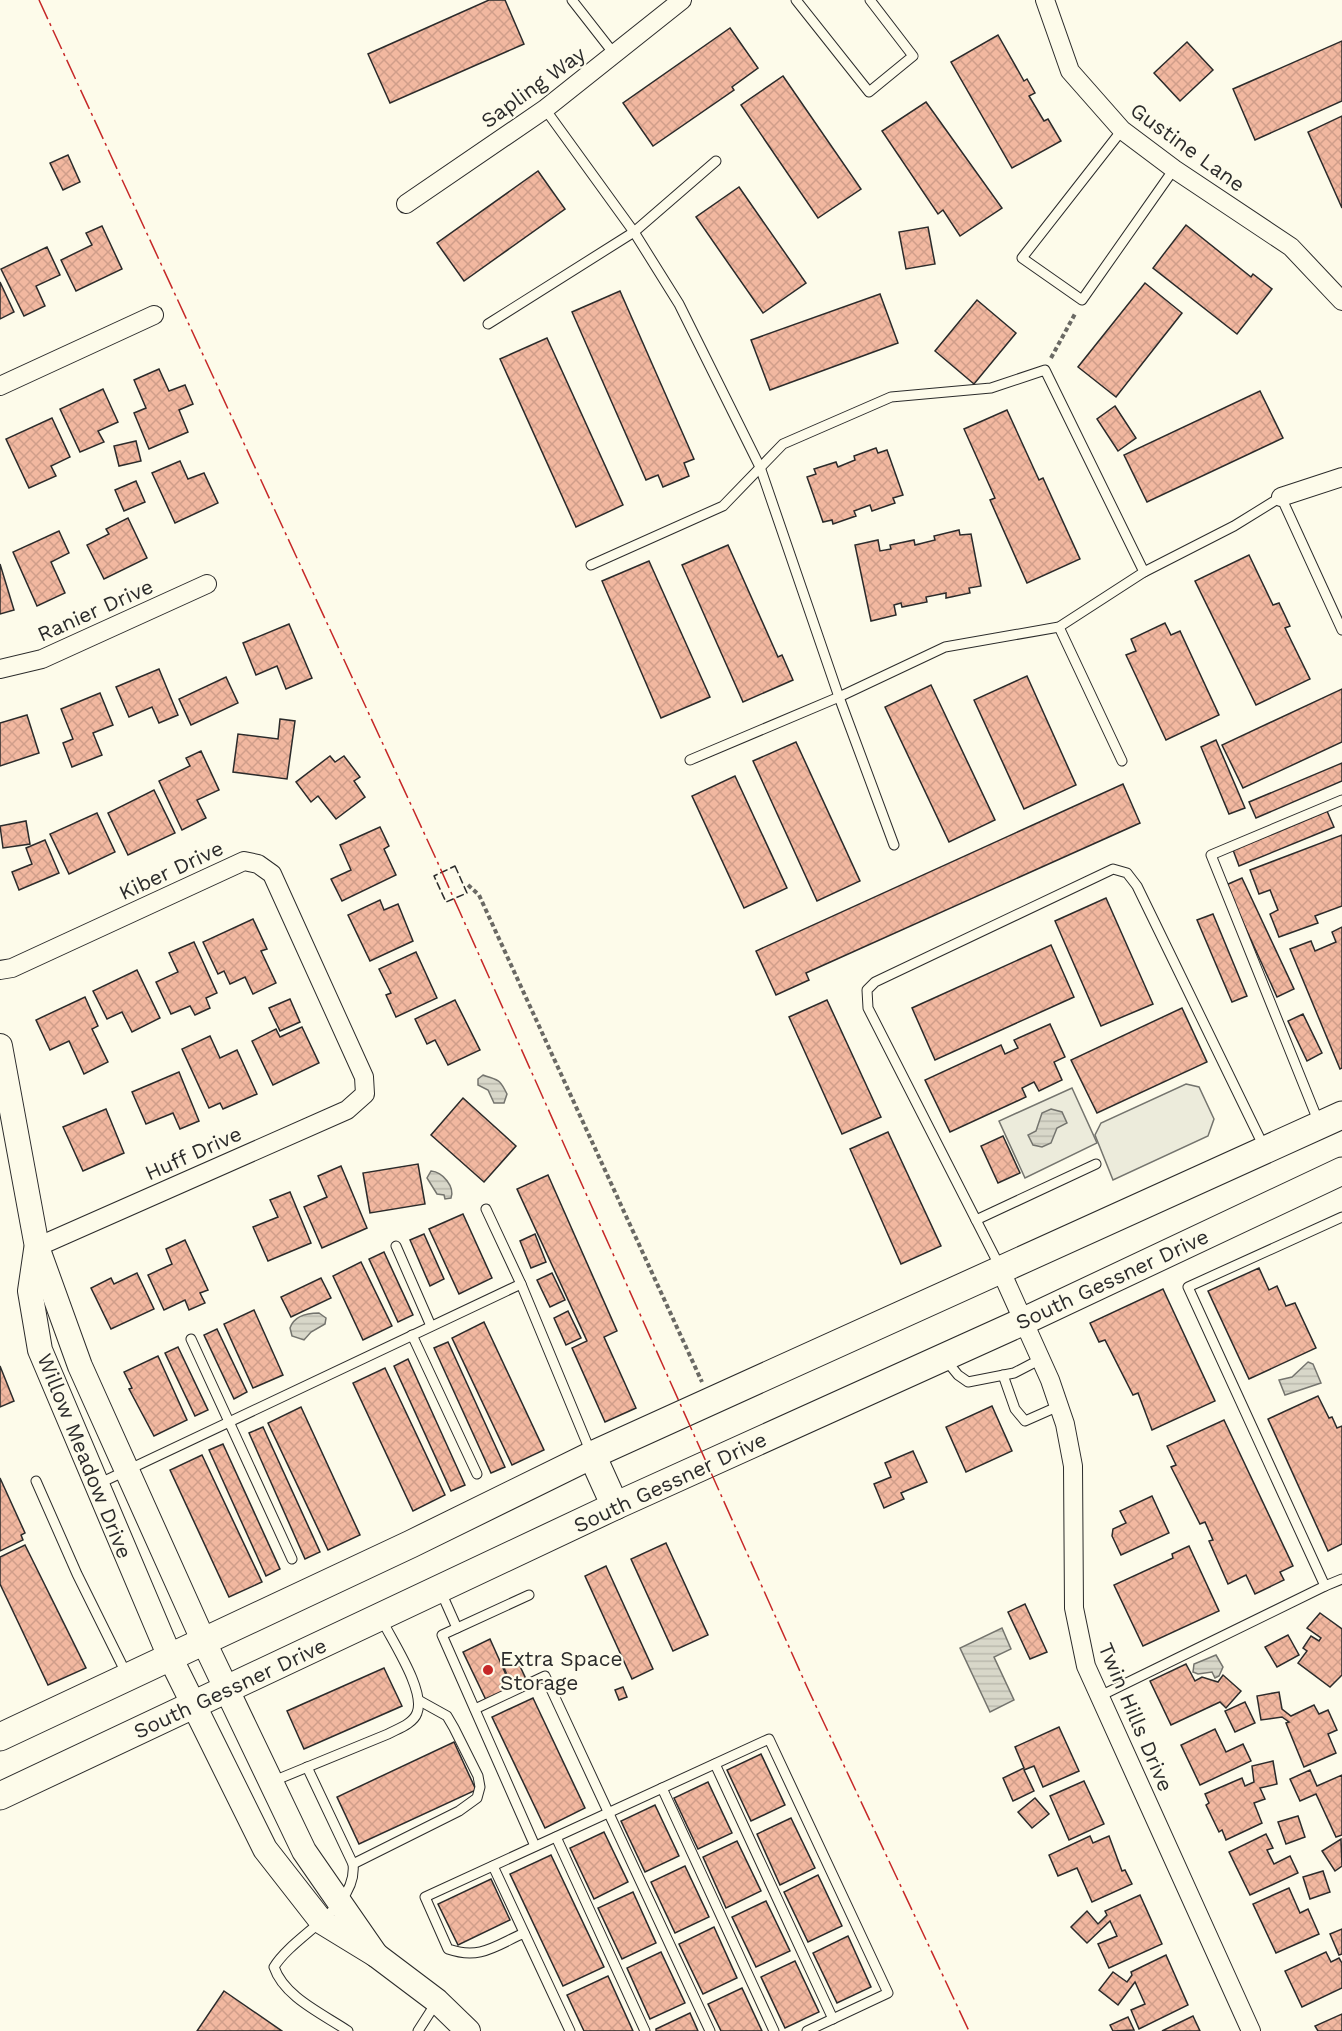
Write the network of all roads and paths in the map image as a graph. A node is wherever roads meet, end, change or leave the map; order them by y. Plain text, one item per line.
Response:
1 (572, 0) edge
2 (682, 0) edge
3 (796, 0) edge
4 (870, 0) edge
5 (1045, 0) edge
6 (615, 55) junction
7 (545, 109) junction
8 (1122, 130) junction
9 (716, 160) dead end
10 (1174, 169) junction
11 (406, 204) dead end
12 (634, 232) junction
13 (1082, 300) junction
14 (1342, 301) edge
15 (154, 315) dead end
16 (488, 324) dead end
17 (1045, 369) junction
18 (0, 386) edge
19 (760, 466) junction
20 (1342, 477) edge
21 (1281, 497) junction
22 (591, 565) dead end
23 (1144, 572) junction
24 (207, 584) dead end
25 (1059, 627) junction
26 (1342, 630) edge
27 (0, 669) edge
28 (839, 697) junction
29 (690, 760) dead end
30 (1122, 761) dead end
31 (1342, 800) edge
32 (894, 845) dead end
33 (468, 885) dead end
34 (0, 970) edge
35 (0, 1046) edge
36 (365, 1094) joint
37 (1331, 1120) edge
38 (1266, 1151) junction
39 (1096, 1164) dead end
40 (1342, 1171) edge
41 (486, 1209) dead end
42 (1342, 1217) edge
43 (976, 1220) junction
44 (396, 1246) dead end
45 (37, 1247) junction
46 (1000, 1269) junction
47 (521, 1284) junction
48 (1024, 1320) junction
49 (431, 1326) junction
50 (412, 1335) junction
51 (190, 1339) dead end
52 (944, 1357) junction
53 (1041, 1359) junction
54 (1003, 1375) junction
55 (711, 1401) junction
56 (1059, 1406) junction
57 (228, 1421) junction
58 (592, 1455) junction
59 (124, 1470) junction
60 (477, 1474) dead end
61 (36, 1480) dead end
62 (96, 1485) junction
63 (615, 1506) junction
64 (292, 1559) dead end
65 (1342, 1579) edge
66 (1325, 1586) junction
67 (440, 1590) junction
68 (529, 1595) dead end
69 (381, 1617) junction
70 (457, 1628) junction
71 (204, 1642) junction
72 (170, 1657) junction
73 (128, 1677) junction
74 (227, 1689) junction
75 (1098, 1697) junction
76 (420, 1701) junction
77 (194, 1705) junction
78 (475, 1709) junction
79 (0, 1737) edge
80 (715, 1764) junction
81 (307, 1767) junction
82 (271, 1782) junction
83 (662, 1788) junction
84 (0, 1796) edge
85 (609, 1812) junction
86 (556, 1837) junction
87 (535, 1846) junction
88 (353, 1864) junction
89 (493, 1866) junction
90 (339, 1901) junction
91 (322, 1922) junction
92 (524, 1933) junction
93 (376, 1955) junction
94 (437, 2001) junction
95 (833, 2019) junction
96 (348, 2031) edge
97 (418, 2031) edge
98 (468, 2031) edge
99 (570, 2031) edge
100 (645, 2031) edge
101 (710, 2031) edge
102 (774, 2031) edge
103 (807, 2031) edge
104 (1251, 2031) edge

1 - 6 lane
2 - 6 street, Sapling Way
3 - 4 lane
5 - 8 street, Gustine Lane
6 - 7 street, Sapling Way
7 - 11 street, Sapling Way
7 - 12 lane
8 - 10 street, Gustine Lane
8 - 13 lane
9 - 12 lane
10 - 13 lane
10 - 14 street, Gustine Lane
12 - 16 lane
12 - 19 lane
13 - 17 path
15 - 18 street
17 - 19 lane
17 - 23 lane
19 - 22 lane
19 - 28 lane
20 - 21 street
21 - 23 lane
21 - 26 lane
23 - 25 lane
24 - 27 street, Ranier Drive
25 - 28 lane
25 - 30 lane
28 - 29 lane
28 - 32 lane
31 - 37 lane
33 - 55 path
34 - 36 street, Kiber Drive
35 - 45 street, Willow Meadow Drive
36 - 45 street, Huff Drive
37 - 38 main road
38 - 43 lane
38 - 46 main road
39 - 43 lane
40 - 48 main road, South Gessner Drive
41 - 47 lane
42 - 66 lane
43 - 46 lane
44 - 49 lane
45 - 59 street, Willow Meadow Drive
45 - 62 street, Willow Meadow Drive
46 - 48 street, Twin Hills Drive
46 - 55 main road
47 - 49 lane
47 - 58 lane
48 - 52 main road, South Gessner Drive
48 - 53 street, Twin Hills Drive
49 - 50 lane
50 - 57 lane
50 - 60 lane
51 - 57 lane
52 - 54 lane
52 - 63 main road, South Gessner Drive
53 - 54 lane
53 - 56 street, Twin Hills Drive
54 - 56 lane
55 - 58 main road
56 - 75 street, Twin Hills Drive
57 - 59 lane
57 - 64 lane
58 - 63 main road
58 - 71 main road
59 - 62 lane
59 - 71 street, Willow Meadow Drive
61 - 73 lane
62 - 72 street, Willow Meadow Drive
63 - 67 main road, South Gessner Drive
65 - 66 lane
66 - 75 lane
67 - 69 main road, South Gessner Drive
67 - 70 lane
68 - 70 lane
69 - 74 main road, South Gessner Drive
69 - 76 lane
70 - 78 lane
71 - 72 main road
71 - 74 street, Willow Meadow Drive
72 - 73 main road
72 - 77 street, Willow Meadow Drive
73 - 79 main road
74 - 77 main road, South Gessner Drive
74 - 82 street, Willow Meadow Drive
75 - 104 street, Twin Hills Drive
76 - 81 lane
76 - 88 lane
77 - 84 main road, South Gessner Drive
77 - 91 street, Willow Meadow Drive
78 - 85 lane
78 - 87 lane
80 - 83 lane
80 - 95 lane
80 - 95 lane
81 - 82 lane
81 - 88 lane
82 - 90 street, Willow Meadow Drive
83 - 85 lane
83 - 102 lane
85 - 86 lane
85 - 101 lane
86 - 87 lane
86 - 100 lane
87 - 89 lane
88 - 90 lane
89 - 92 lane
89 - 92 lane
90 - 91 lane
90 - 93 street, Willow Meadow Drive
91 - 93 street
91 - 96 lane
92 - 99 lane
93 - 94 street
94 - 97 lane
94 - 98 street
95 - 103 lane

